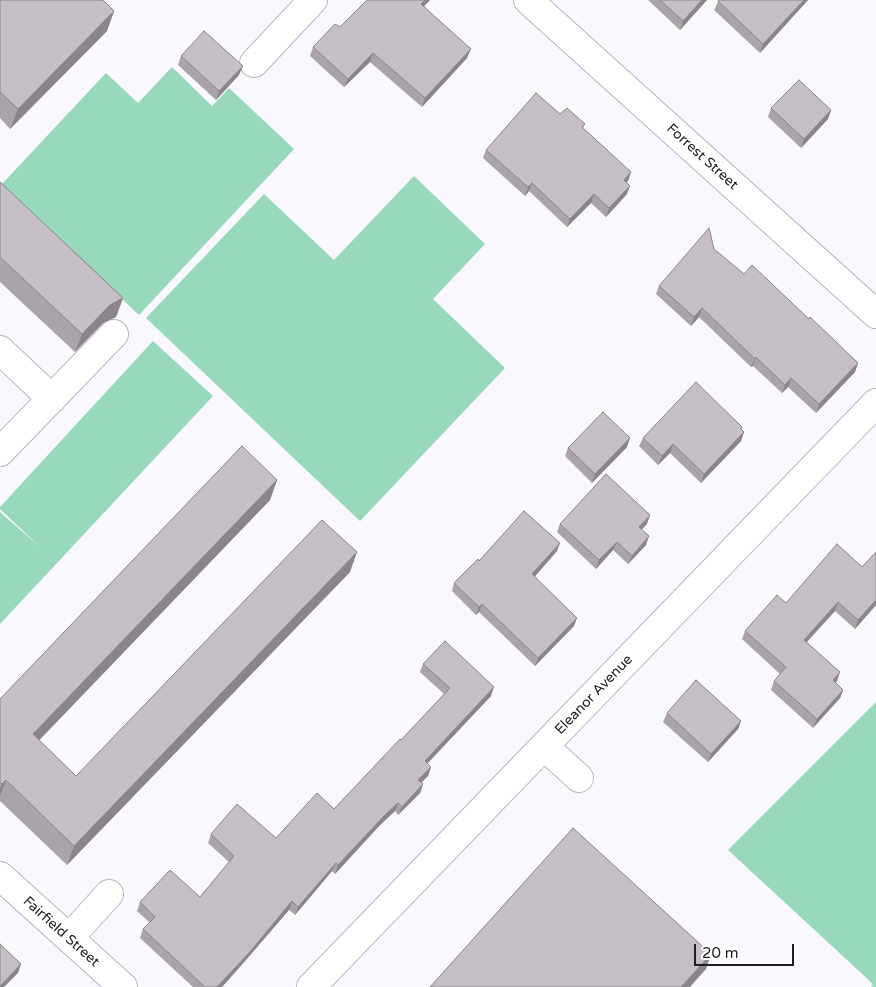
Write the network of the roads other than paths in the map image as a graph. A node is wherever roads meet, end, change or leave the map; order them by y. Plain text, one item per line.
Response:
1 (313, 0) edge
2 (528, 0) edge
3 (254, 63) dead end
4 (876, 314) edge
5 (114, 334) edge
6 (0, 350) edge
7 (52, 399) junction
8 (876, 403) edge
9 (0, 452) edge
10 (544, 746) junction
11 (579, 778) dead end
12 (0, 876) edge
13 (109, 894) dead end
14 (69, 938) junction
15 (123, 987) edge
16 (311, 987) edge

1 - 3 street
2 - 4 street, Forrest Street
5 - 7 street
6 - 7 street
7 - 9 street
8 - 10 street, Eleanor Avenue
10 - 11 street
10 - 16 street, Eleanor Avenue
12 - 14 street, Fairfield Street
13 - 14 street
14 - 15 street, Fairfield Street

